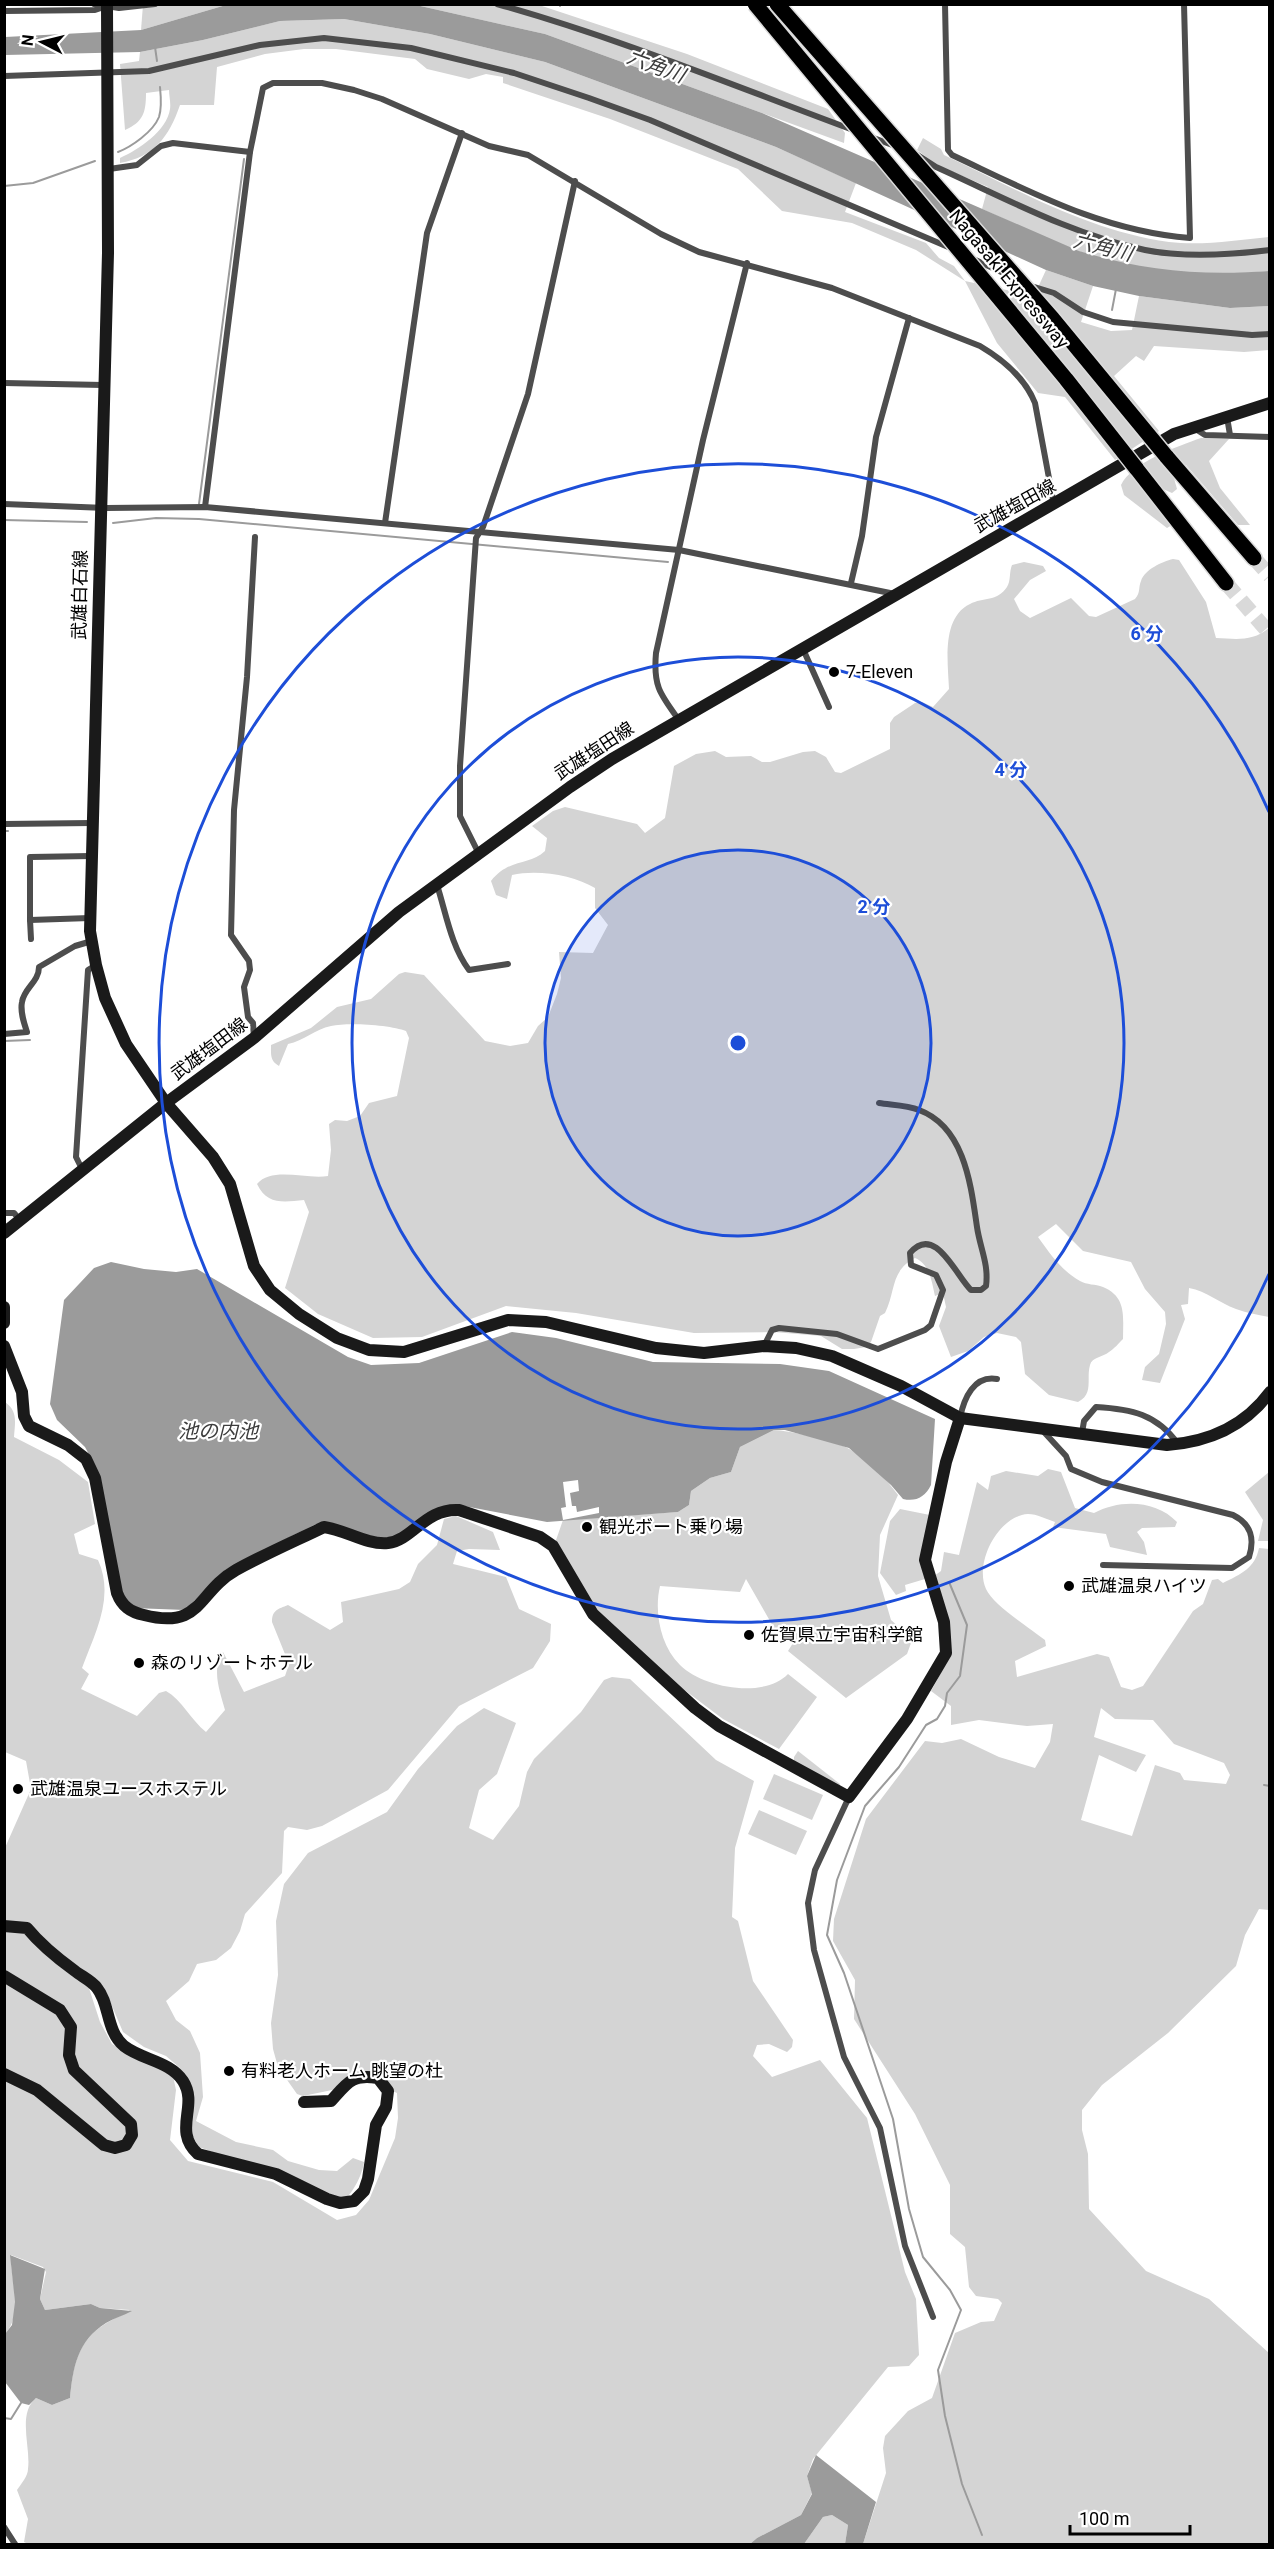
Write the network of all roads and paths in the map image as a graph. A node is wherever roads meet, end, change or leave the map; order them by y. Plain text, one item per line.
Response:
1 (94, 4) edge
2 (155, 4) edge
3 (497, 4) edge
4 (755, 4) edge
5 (777, 4) edge
6 (945, 4) edge
7 (1184, 4) edge
8 (107, 8) edge
9 (4, 11) edge
10 (108, 72) junction
11 (4, 76) edge
12 (462, 133) junction
13 (250, 152) junction
14 (109, 169) junction
15 (575, 181) junction
16 (1269, 250) edge
17 (747, 263) junction
18 (909, 318) junction
19 (1269, 334) edge
20 (4, 383) edge
21 (104, 385) junction
22 (1269, 403) edge
23 (1227, 417) junction
24 (1194, 427) junction
25 (1230, 435) junction
26 (1269, 437) edge
27 (4, 504) edge
28 (1054, 504) junction
29 (100, 506) junction
30 (205, 507) junction
31 (385, 523) junction
32 (477, 535) junction
33 (255, 537) dead end
34 (679, 550) junction
35 (1254, 558) tunnel mouth
36 (851, 583) junction
37 (1226, 583) tunnel mouth
38 (896, 594) junction
39 (802, 649) junction
40 (829, 707) dead end
41 (680, 720) junction
42 (92, 823) junction
43 (4, 824) edge
44 (479, 855) junction
45 (91, 856) junction
46 (437, 885) junction
47 (90, 918) junction
48 (30, 920) junction
49 (31, 939) dead end
50 (92, 941) junction
51 (508, 964) dead end
52 (96, 966) junction
53 (4, 1034) edge
54 (254, 1038) junction
55 (166, 1103) junction
56 (879, 1104) dead end
57 (82, 1169) junction
58 (4, 1213) edge
59 (20, 1220) junction
60 (4, 1233) edge
61 (4, 1307) edge
62 (4, 1323) edge
63 (4, 1346) edge
64 (764, 1346) junction
65 (997, 1379) dead end
66 (1269, 1392) edge
67 (960, 1418) junction
68 (1038, 1427) junction
69 (1082, 1433) junction
70 (1178, 1444) junction
71 (1103, 1565) dead end
72 (849, 1797) junction
73 (4, 1926) edge
74 (4, 1976) edge
75 (4, 2074) edge
76 (304, 2102) dead end
77 (933, 2317) dead end
78 (4, 2527) edge
79 (15, 2544) edge

1 - 8 street
2 - 8 street
3 - 16 street
4 - 37 highway, Nagasaki Expressway, bridge
5 - 35 highway, Nagasaki Expressway, bridge
6 - 7 street
8 - 9 street
8 - 10 street, 武雄白石線
10 - 11 street
10 - 14 street, 武雄白石線
10 - 19 street
12 - 13 street
12 - 15 street
12 - 31 street
13 - 14 street
13 - 30 street
14 - 21 street, 武雄白石線
15 - 17 street
15 - 32 street
17 - 18 street
17 - 34 street
18 - 28 street
18 - 36 street
20 - 21 street
21 - 29 street, 武雄白石線
22 - 23 street, 武雄塩田線
23 - 24 street, 武雄塩田線
23 - 25 street
24 - 25 street
24 - 28 street, 武雄塩田線
25 - 26 street
27 - 29 street
28 - 38 street, 武雄塩田線
29 - 30 street
29 - 42 street, 武雄白石線
30 - 31 street
31 - 32 street
32 - 34 street
32 - 44 street
33 - 54 street
34 - 36 street
34 - 41 street
36 - 38 street
38 - 39 street, 武雄塩田線
39 - 40 street
39 - 41 street, 武雄塩田線
41 - 44 street, 武雄塩田線
42 - 43 street
42 - 45 street, 武雄白石線
44 - 46 street, 武雄塩田線
45 - 47 street, 武雄白石線
45 - 48 street
46 - 51 street
46 - 54 street, 武雄塩田線
47 - 48 street
47 - 50 street, 武雄白石線
48 - 49 street
50 - 52 street, 武雄白石線
50 - 53 street
52 - 55 street, 武雄白石線
52 - 57 street
54 - 55 street, 武雄塩田線
55 - 57 street, 武雄塩田線
55 - 64 street, 武雄白石線
56 - 64 street
57 - 59 street, 武雄塩田線
58 - 59 street
59 - 60 street, 武雄塩田線
61 - 62 street
63 - 72 street
64 - 67 street, 武雄白石線
65 - 67 street
66 - 70 street
67 - 68 street
67 - 72 street
68 - 69 street
68 - 71 street
69 - 70 street
69 - 70 street
72 - 77 street
73 - 76 street
74 - 75 street
78 - 79 street

